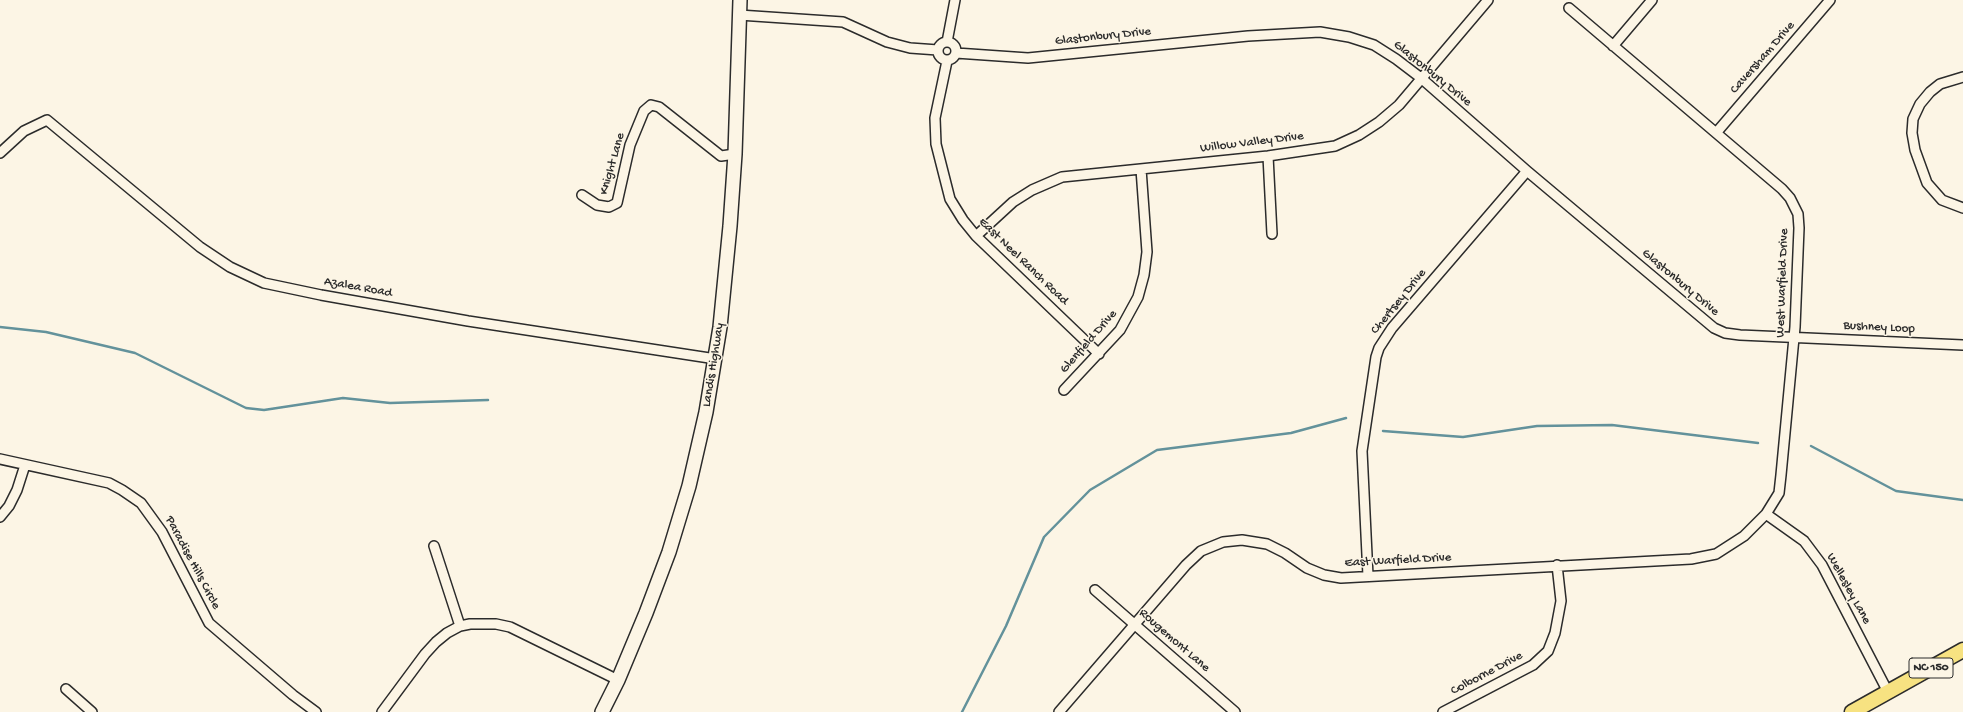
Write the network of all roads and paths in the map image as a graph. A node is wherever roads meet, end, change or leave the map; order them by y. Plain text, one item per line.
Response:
1 (740, 0) edge
2 (955, 0) edge
3 (1488, 0) edge
4 (1652, 0) edge
5 (1830, 0) edge
6 (1570, 8) dead end
7 (739, 15) junction
8 (947, 42) junction
9 (1613, 46) junction
10 (938, 50) junction
11 (956, 53) junction
12 (947, 60) junction
13 (1963, 77) edge
14 (1422, 78) junction
15 (1716, 133) junction
16 (0, 153) edge
17 (735, 154) junction
18 (1268, 156) junction
19 (1141, 169) junction
20 (1528, 171) junction
21 (582, 195) dead end
22 (1963, 208) edge
23 (1272, 234) dead end
24 (976, 236) junction
25 (1794, 337) junction
26 (1963, 345) edge
27 (1099, 354) junction
28 (716, 359) junction
29 (1064, 390) dead end
30 (0, 459) edge
31 (25, 465) junction
32 (1766, 514) junction
33 (0, 516) edge
34 (434, 546) dead end
35 (1557, 565) junction
36 (1368, 576) junction
37 (1095, 590) dead end
38 (1135, 625) junction
39 (460, 626) junction
40 (1963, 650) edge
41 (618, 680) junction
42 (66, 689) dead end
43 (1888, 692) junction
44 (92, 712) edge
45 (316, 712) edge
46 (382, 712) edge
47 (602, 712) edge
48 (1059, 712) edge
49 (1235, 712) edge
50 (1443, 712) edge
51 (1852, 712) edge

1 - 7 main road, Landis Highway
2 - 8 street
3 - 14 street, Willow Valley Drive
4 - 9 street
5 - 15 street, Caversham Drive
6 - 9 street, West Warfield Drive
7 - 10 street
7 - 17 main road, Landis Highway
8 - 10 street
8 - 11 street
9 - 15 street, West Warfield Drive
10 - 12 street
11 - 12 street
11 - 14 street, Glastonbury Drive
12 - 24 street, East Neel Ranch Road
13 - 22 street
14 - 18 street, Willow Valley Drive
14 - 20 street, Glastonbury Drive
15 - 25 street, West Warfield Drive
16 - 28 street, Azalea Road
17 - 21 street, Knight Lane
17 - 28 main road, Landis Highway
18 - 19 street, Willow Valley Drive
18 - 23 street
19 - 24 street, Willow Valley Drive
19 - 27 street, Glenfield Drive
20 - 25 street, Glastonbury Drive
20 - 36 street, Chertsey Drive
24 - 27 street, East Neel Ranch Road
25 - 26 street, Bushney Loop
25 - 32 street, West Warfield Drive
27 - 29 street, Glenfield Drive
28 - 41 main road, Landis Highway
30 - 31 street, Paradise Hills Circle
31 - 33 street
31 - 45 street, Paradise Hills Circle
32 - 35 street, East Warfield Drive
32 - 43 street, Wellesley Lane
34 - 39 street
35 - 36 street, East Warfield Drive
35 - 50 street, Colborne Drive
36 - 38 street, East Warfield Drive
37 - 38 street, Rougemont Lane
38 - 48 street, East Warfield Drive
38 - 49 street, Rougemont Lane
39 - 41 street
39 - 46 street
40 - 43 main road, NC 150
41 - 47 main road, Landis Highway
42 - 44 street
43 - 51 main road, NC 150

